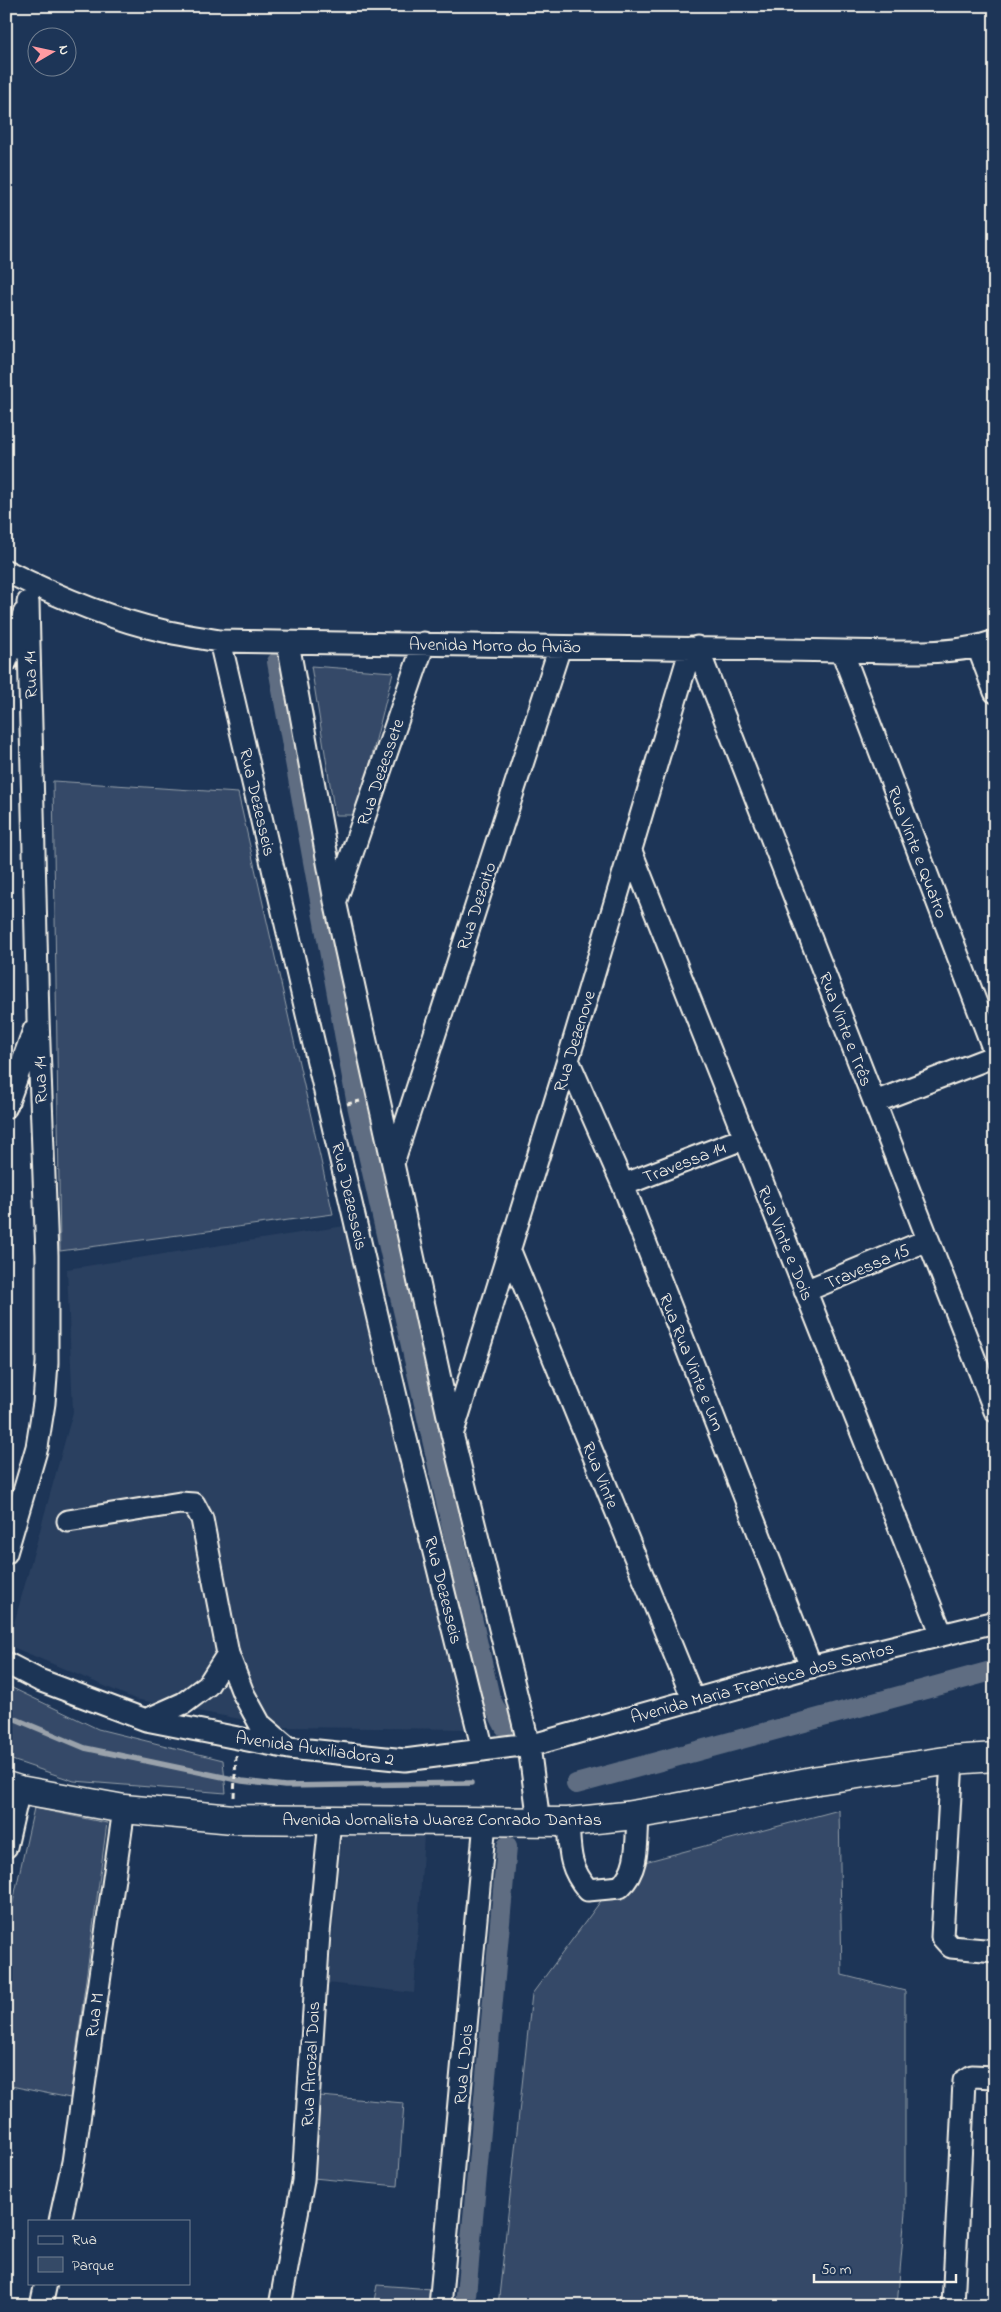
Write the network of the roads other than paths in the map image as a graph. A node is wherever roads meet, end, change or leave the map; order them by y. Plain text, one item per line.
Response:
1 (6, 571) edge
2 (29, 593) junction
3 (220, 641) junction
4 (288, 643) junction
5 (424, 643) junction
6 (986, 644) edge
7 (560, 647) junction
8 (694, 647) junction
9 (842, 651) junction
10 (6, 662) edge
11 (995, 692) edge
12 (631, 851) junction
13 (335, 901) junction
14 (38, 1019) junction
15 (995, 1054) edge
16 (568, 1060) junction
17 (875, 1102) junction
18 (6, 1107) edge
19 (745, 1138) junction
20 (393, 1164) junction
21 (623, 1185) junction
22 (928, 1240) junction
23 (510, 1251) junction
24 (805, 1291) junction
25 (995, 1411) edge
26 (452, 1434) junction
27 (68, 1521) dead end
28 (6, 1553) edge
29 (995, 1622) edge
30 (942, 1635) junction
31 (228, 1654) junction
32 (6, 1663) edge
33 (811, 1667) junction
34 (693, 1699) junction
35 (146, 1720) junction
36 (529, 1746) junction
37 (289, 1748) junction
38 (483, 1750) junction
39 (995, 1757) edge
40 (952, 1760) junction
41 (13, 1788) edge
42 (124, 1809) junction
43 (638, 1814) junction
44 (330, 1821) junction
45 (485, 1822) junction
46 (540, 1822) junction
47 (568, 1822) junction
48 (6, 1847) edge
49 (995, 1951) edge
50 (995, 2078) edge
51 (60, 2220) edge
52 (46, 2284) edge
53 (42, 2306) edge
54 (280, 2306) edge
55 (440, 2306) edge
56 (953, 2306) edge

1 - 2 street, Avenida Morro do Avião
2 - 3 street, Avenida Morro do Avião
2 - 10 street
2 - 14 street, Rua 14
3 - 4 street, Avenida Morro do Avião
3 - 38 street, Rua Dezesseis
4 - 5 street, Avenida Morro do Avião
4 - 13 street
5 - 7 street, Avenida Morro do Avião
5 - 13 street, Rua Dezessete
6 - 9 street, Avenida Morro do Avião
6 - 11 street
7 - 8 street, Avenida Morro do Avião
7 - 20 street, Rua Dezoito
8 - 9 street, Avenida Morro do Avião
8 - 12 street, Rua Dezenove
8 - 17 street, Rua Vinte e Três
9 - 15 street, Rua Vinte e Quatro
12 - 16 street, Rua Dezenove
12 - 19 street, Rua Vinte e Dois
13 - 20 street
14 - 18 street
14 - 28 street, Rua 14
15 - 17 street
16 - 21 street, Rua Rua Vinte e Um
16 - 23 street, Rua Dezenove
17 - 22 street, Rua Vinte e Três
19 - 21 street, Travessa 14
19 - 24 street, Rua Vinte e Dois
20 - 26 street
21 - 33 street, Rua Rua Vinte e Um
22 - 24 street, Travessa 15
22 - 25 street, Rua Vinte e Três
23 - 26 street, Rua Dezenove
23 - 34 street, Rua Vinte
24 - 30 street, Rua Vinte e Dois
26 - 36 street
27 - 31 street
29 - 30 street, Avenida Maria Francisca dos Santos
30 - 33 street, Avenida Maria Francisca dos Santos
31 - 35 street
31 - 37 street
32 - 35 street, Avenida Auxiliadora 2
33 - 34 street, Avenida Maria Francisca dos Santos
34 - 36 street, Avenida Maria Francisca dos Santos
35 - 37 street, Avenida Auxiliadora 2
36 - 38 street, Avenida Auxiliadora 2
36 - 46 street
37 - 38 street, Avenida Auxiliadora 2
39 - 40 main road, Avenida Jornalista Juarez Conrado Dantas
40 - 43 main road, Avenida Jornalista Juarez Conrado Dantas
40 - 49 street
41 - 42 main road, Avenida Jornalista Juarez Conrado Dantas
41 - 48 street
42 - 44 main road, Avenida Jornalista Juarez Conrado Dantas
42 - 51 street, Rua M
43 - 47 main road, Avenida Jornalista Juarez Conrado Dantas
43 - 47 street
44 - 45 main road, Avenida Jornalista Juarez Conrado Dantas
44 - 54 street, Rua Arrozal Dois
45 - 46 main road, Avenida Jornalista Juarez Conrado Dantas
45 - 55 street, Rua L Dois
46 - 47 main road, Avenida Jornalista Juarez Conrado Dantas
50 - 56 street
52 - 53 street

